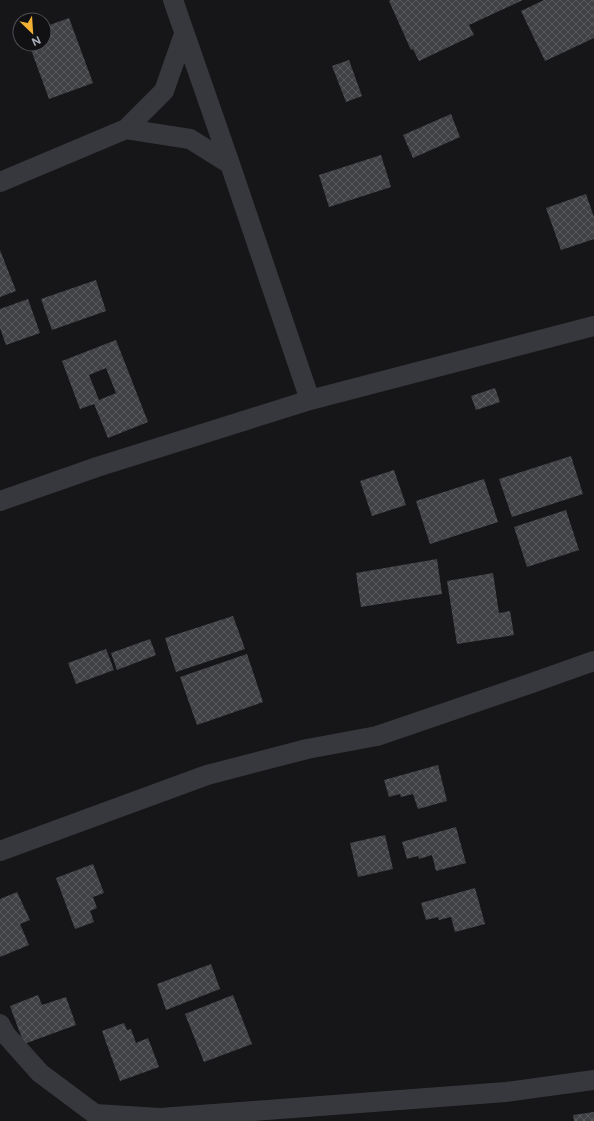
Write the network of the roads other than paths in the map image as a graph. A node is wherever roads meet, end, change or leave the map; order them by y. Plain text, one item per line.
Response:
1 (173, 0) edge
2 (184, 34) junction
3 (126, 129) junction
4 (230, 164) junction
5 (0, 182) edge
6 (594, 326) edge
7 (310, 400) junction
8 (0, 501) edge
9 (594, 661) edge
10 (0, 852) edge
11 (0, 1024) edge
12 (594, 1080) edge

1 - 2 street
2 - 3 street
2 - 4 street
3 - 4 street
3 - 5 street
4 - 7 street
6 - 7 street
7 - 8 street
9 - 10 street
11 - 12 street

